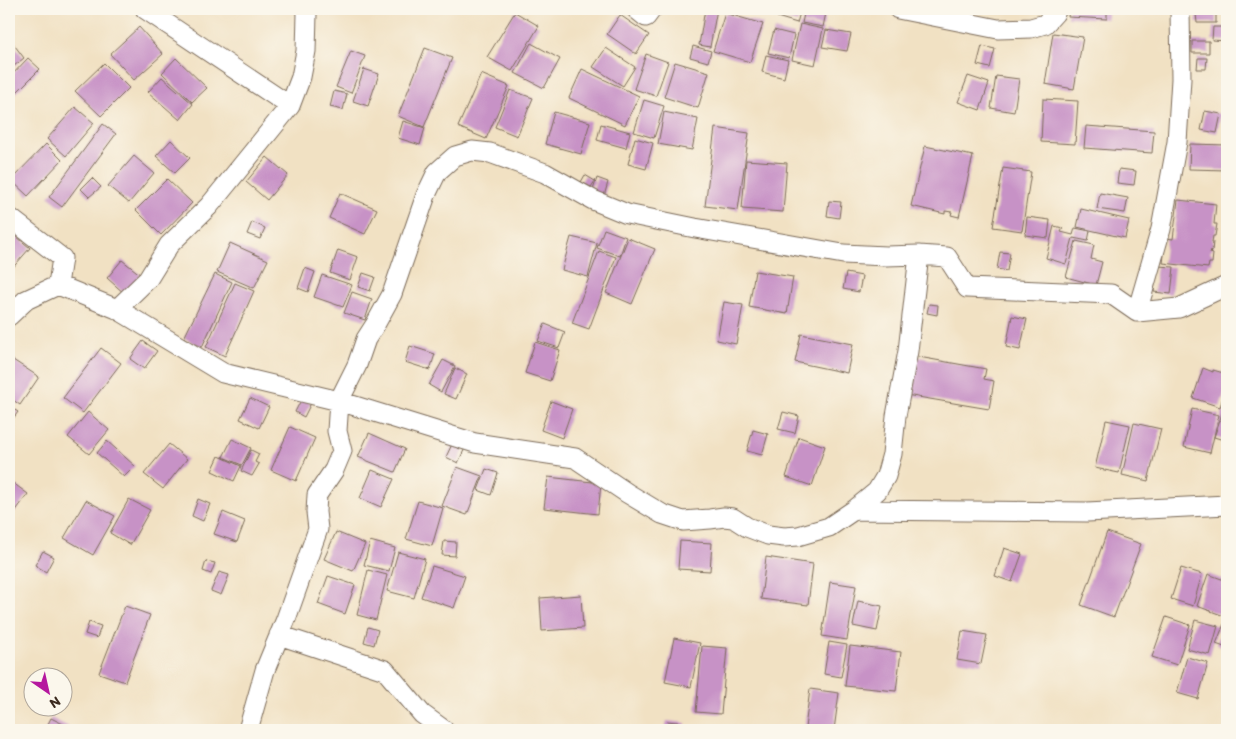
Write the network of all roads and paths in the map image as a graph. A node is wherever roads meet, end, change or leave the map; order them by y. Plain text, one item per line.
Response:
1 (145, 9) edge
2 (306, 9) edge
3 (636, 9) edge
4 (652, 9) edge
5 (898, 9) edge
6 (1057, 9) edge
7 (1180, 9) edge
8 (290, 106) junction
9 (9, 217) edge
10 (919, 255) junction
11 (58, 285) junction
12 (1227, 288) edge
13 (118, 309) junction
14 (1136, 312) junction
15 (9, 316) edge
16 (339, 400) junction
17 (1227, 505) edge
18 (854, 510) junction
19 (279, 636) junction
20 (248, 730) edge
21 (444, 730) edge

1 - 8 street
2 - 8 street
3 - 4 street
5 - 6 street
7 - 14 street
8 - 13 street
9 - 11 street
10 - 14 street
10 - 16 street
10 - 18 street
11 - 13 street
11 - 15 street
12 - 14 street
13 - 16 street
16 - 18 street
16 - 19 street
17 - 18 street
19 - 20 street
19 - 21 street

